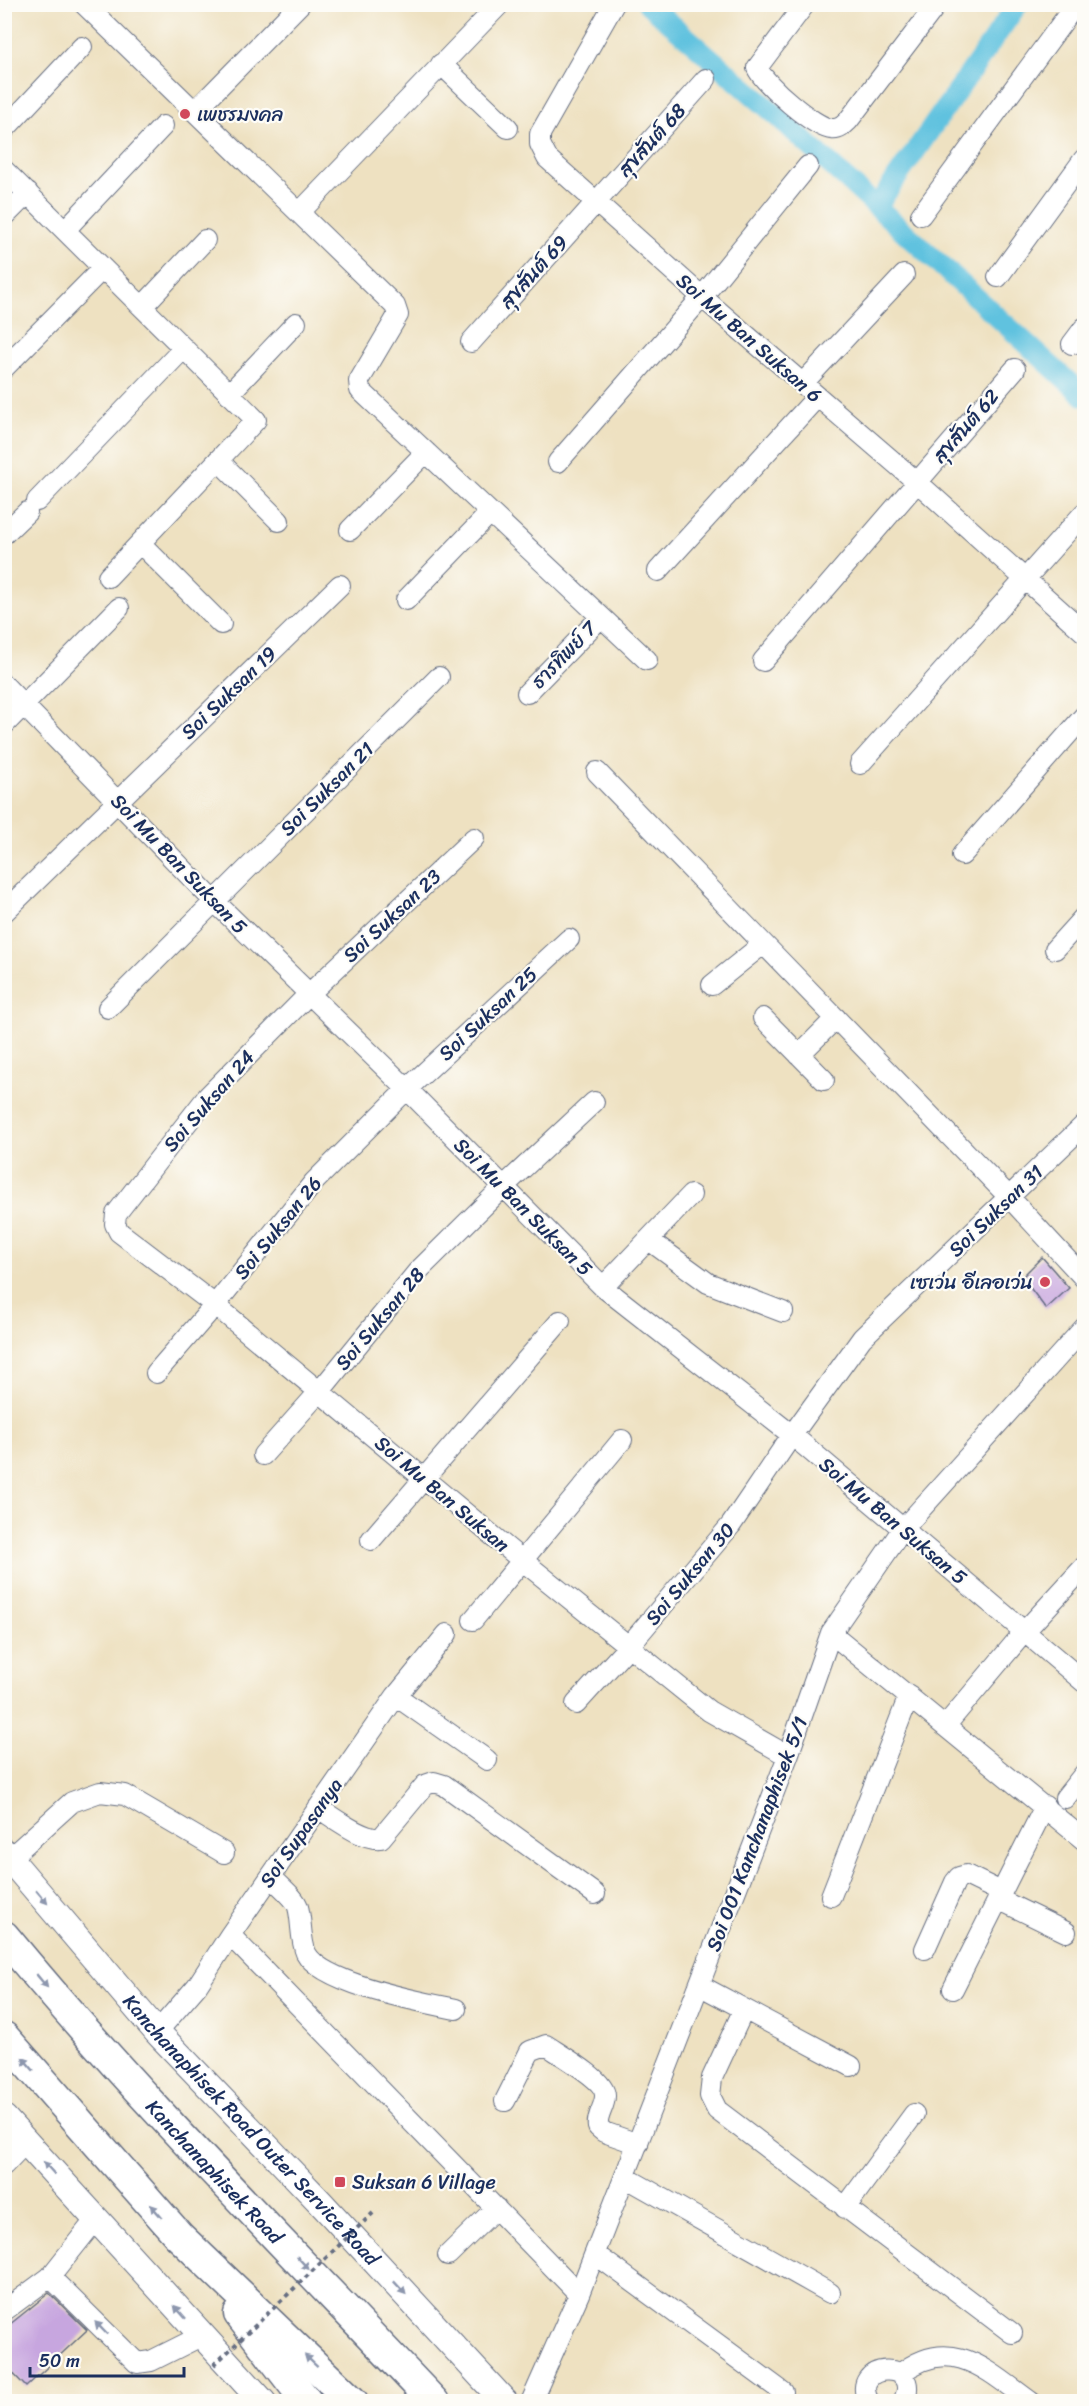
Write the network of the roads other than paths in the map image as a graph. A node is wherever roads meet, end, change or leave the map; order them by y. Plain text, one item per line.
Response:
1 (300, 4) edge
2 (500, 4) edge
3 (614, 4) edge
4 (805, 4) edge
5 (936, 4) edge
6 (1077, 4) edge
7 (86, 5) edge
8 (1084, 10) edge
9 (82, 47) dead end
10 (441, 64) junction
11 (706, 79) dead end
12 (195, 111) junction
13 (163, 126) dead end
14 (508, 128) dead end
15 (4, 130) edge
16 (1084, 159) edge
17 (808, 166) dead end
18 (4, 170) edge
19 (28, 193) junction
20 (597, 202) junction
21 (300, 213) junction
22 (921, 214) dead end
23 (4, 217) edge
24 (65, 230) junction
25 (205, 240) dead end
26 (103, 268) junction
27 (904, 275) dead end
28 (998, 277) dead end
29 (702, 297) junction
30 (142, 307) junction
31 (296, 323) dead end
32 (1084, 328) edge
33 (471, 342) dead end
34 (1072, 344) dead end
35 (183, 348) junction
36 (4, 368) edge
37 (1016, 369) dead end
38 (803, 383) junction
39 (229, 394) junction
40 (817, 398) junction
41 (426, 452) junction
42 (218, 460) junction
43 (558, 462) dead end
44 (917, 482) junction
45 (490, 513) junction
46 (1084, 513) edge
47 (279, 521) dead end
48 (350, 530) dead end
49 (4, 534) edge
50 (140, 543) junction
51 (658, 571) dead end
52 (108, 577) dead end
53 (1024, 578) junction
54 (340, 585) dead end
55 (406, 600) dead end
56 (119, 608) dead end
57 (601, 617) junction
58 (220, 624) dead end
59 (1084, 632) edge
60 (647, 660) dead end
61 (763, 661) dead end
62 (439, 677) dead end
63 (4, 684) edge
64 (527, 693) dead end
65 (25, 705) junction
66 (1084, 716) edge
67 (4, 725) edge
68 (860, 764) dead end
69 (597, 772) dead end
70 (118, 802) junction
71 (474, 838) dead end
72 (962, 855) dead end
73 (214, 900) junction
74 (4, 912) edge
75 (1084, 917) edge
76 (569, 939) dead end
77 (763, 944) junction
78 (1055, 949) dead end
79 (712, 985) dead end
80 (309, 994) junction
81 (108, 1008) dead end
82 (763, 1018) dead end
83 (836, 1018) junction
84 (799, 1055) junction
85 (824, 1080) dead end
86 (407, 1089) junction
87 (594, 1102) dead end
88 (1084, 1125) edge
89 (503, 1187) junction
90 (691, 1195) dead end
91 (1010, 1198) junction
92 (116, 1214) joint
93 (649, 1240) junction
94 (1084, 1278) edge
95 (603, 1287) junction
96 (215, 1305) junction
97 (783, 1312) dead end
98 (560, 1321) dead end
99 (1084, 1328) edge
100 (156, 1373) dead end
101 (320, 1391) junction
102 (792, 1435) junction
103 (622, 1440) dead end
104 (263, 1455) dead end
105 (424, 1478) junction
106 (902, 1530) junction
107 (371, 1540) dead end
108 (522, 1561) junction
109 (1084, 1567) edge
110 (474, 1620) dead end
111 (1025, 1631) junction
112 (447, 1634) dead end
113 (831, 1634) junction
114 (628, 1647) junction
115 (1084, 1682) edge
116 (396, 1696) junction
117 (909, 1696) junction
118 (576, 1704) dead end
119 (946, 1725) junction
120 (788, 1756) junction
121 (487, 1760) dead end
122 (1084, 1774) edge
123 (1065, 1797) dead end
124 (1045, 1806) junction
125 (318, 1808) junction
126 (1084, 1839) edge
127 (224, 1853) dead end
128 (7, 1855) edge
129 (271, 1876) junction
130 (595, 1894) dead end
131 (1000, 1895) junction
132 (831, 1896) dead end
133 (1066, 1932) dead end
134 (230, 1935) junction
135 (4, 1936) edge
136 (925, 1949) dead end
137 (699, 1985) junction
138 (953, 1989) dead end
139 (456, 2009) dead end
140 (744, 2009) junction
141 (157, 2032) junction
142 (4, 2037) edge
143 (851, 2066) dead end
144 (505, 2102) dead end
145 (914, 2114) dead end
146 (4, 2118) edge
147 (26, 2142) junction
148 (638, 2144) junction
149 (4, 2165) edge
150 (625, 2177) junction
151 (496, 2208) junction
152 (845, 2208) junction
153 (96, 2219) junction
154 (179, 2236) junction
155 (595, 2254) junction
156 (448, 2255) dead end
157 (50, 2277) junction
158 (830, 2293) dead end
159 (579, 2294) junction
160 (4, 2311) edge
161 (1012, 2333) dead end
162 (201, 2336) junction
163 (900, 2374) junction
164 (783, 2392) dead end
165 (263, 2402) edge
166 (307, 2402) edge
167 (353, 2402) edge
168 (434, 2402) edge
169 (505, 2402) edge
170 (531, 2402) edge
171 (869, 2402) edge
172 (903, 2402) edge
173 (1031, 2402) edge

1 - 12 street
2 - 10 street
3 - 20 street, Soi Mu Ban Suksan 6
4 - 5 street
6 - 8 street
6 - 22 street
7 - 12 street
9 - 15 street
10 - 14 street
10 - 21 street
11 - 20 street, สุขสันต์ 68
12 - 21 street
13 - 24 street
16 - 28 street
17 - 29 street
18 - 19 street
19 - 23 street
19 - 24 street
20 - 29 street, Soi Mu Ban Suksan 6
20 - 33 street, สุขสันต์ 69
21 - 41 street
24 - 26 street
25 - 30 street
26 - 30 street
26 - 36 street
27 - 38 street
29 - 38 street, Soi Mu Ban Suksan 6
29 - 43 street
30 - 35 street
31 - 39 street
32 - 34 street
35 - 39 street
35 - 49 street
37 - 44 street, สุขสันต์ 62
38 - 40 street, Soi Mu Ban Suksan 6
39 - 42 street
40 - 44 street, Soi Mu Ban Suksan 6
40 - 51 street
41 - 45 street
41 - 48 street
42 - 47 street
42 - 50 street
44 - 53 street, Soi Mu Ban Suksan 6
44 - 61 street, สุขสันต์ 62
45 - 55 street
45 - 57 street
46 - 53 street
50 - 52 street
50 - 58 street
53 - 59 street, Soi Mu Ban Suksan 6
53 - 68 street
54 - 70 street, Soi Suksan 19
56 - 65 street
57 - 60 street
57 - 64 street, ธารทิพย์ 7
62 - 73 street, Soi Suksan 21
63 - 65 street, Soi Mu Ban Suksan 5
65 - 67 street
65 - 70 street, Soi Mu Ban Suksan 5
66 - 72 street
69 - 77 street
70 - 73 street, Soi Mu Ban Suksan 5
70 - 74 street, Soi Suksan 19
71 - 80 street, Soi Suksan 23
73 - 80 street, Soi Mu Ban Suksan 5
73 - 81 street, Soi Suksan 21
75 - 78 street
76 - 86 street, Soi Suksan 25
77 - 79 street
77 - 83 street
80 - 86 street, Soi Mu Ban Suksan 5
80 - 92 street, Soi Suksan 24
82 - 84 street
83 - 84 street
83 - 91 street
84 - 85 street
86 - 89 street, Soi Mu Ban Suksan 5
86 - 96 street, Soi Suksan 26
87 - 89 street, Soi Suksan 28
88 - 91 street, Soi Suksan 31
89 - 95 street, Soi Mu Ban Suksan 5
89 - 101 street, Soi Suksan 28
90 - 93 street
91 - 94 street
91 - 102 street, Soi Suksan 31
92 - 96 street, Soi Mu Ban Suksan
93 - 95 street
93 - 97 street
95 - 102 street, Soi Mu Ban Suksan 5
96 - 100 street, Soi Suksan 26
96 - 101 street, Soi Mu Ban Suksan
98 - 105 street
99 - 106 street, Soi 001 Kanchanaphisek 5/1
101 - 104 street, Soi Suksan 28
101 - 105 street, Soi Mu Ban Suksan
102 - 106 street, Soi Mu Ban Suksan 5
102 - 114 street, Soi Suksan 30
103 - 108 street
105 - 107 street
105 - 108 street, Soi Mu Ban Suksan
106 - 111 street, Soi Mu Ban Suksan 5
106 - 113 street, Soi 001 Kanchanaphisek 5/1
108 - 110 street
108 - 114 street, Soi Mu Ban Suksan
109 - 111 street
111 - 115 street, Soi Mu Ban Suksan 5
111 - 119 street
112 - 116 street, Soi Supasanya
113 - 117 street
113 - 120 street, Soi 001 Kanchanaphisek 5/1
114 - 118 street, Soi Suksan 30
114 - 120 street, Soi Mu Ban Suksan
116 - 121 street
116 - 125 street, Soi Supasanya
117 - 119 street
117 - 132 street
119 - 124 street
120 - 137 street, Soi 001 Kanchanaphisek 5/1
122 - 123 street
124 - 126 street
124 - 131 street
125 - 129 street, Soi Supasanya
125 - 130 street
127 - 128 street
128 -> 141 main road, Kanchanaphisek Road Outer Service Road
129 - 134 street, Soi Supasanya
129 - 139 street
131 - 133 street
131 - 136 street
131 - 138 street
134 - 141 street, Soi Supasanya
134 - 151 street
135 -> 168 highway, Kanchanaphisek Road
137 - 140 street
137 - 148 street, Soi 001 Kanchanaphisek 5/1
140 - 143 street
140 - 152 street
141 -> 169 main road, Kanchanaphisek Road Outer Service Road
154 -> 142 highway
144 - 148 street
145 - 152 street
146 - 147 main road
147 - 149 street
153 -> 147 main road
148 - 150 street, Soi 001 Kanchanaphisek 5/1
150 - 155 street, Soi 001 Kanchanaphisek 5/1
150 - 158 street
151 - 156 street
151 - 159 street
152 - 161 street
153 - 157 street
162 -> 153 main road
154 - 166 highway
167 -> 154 highway
155 - 159 street, Soi 001 Kanchanaphisek 5/1
155 - 164 street
157 - 160 street
162 -> 157 street
159 - 170 street, Soi 001 Kanchanaphisek 5/1
162 - 165 main road
163 - 171 street
163 - 172 street
163 - 173 street

